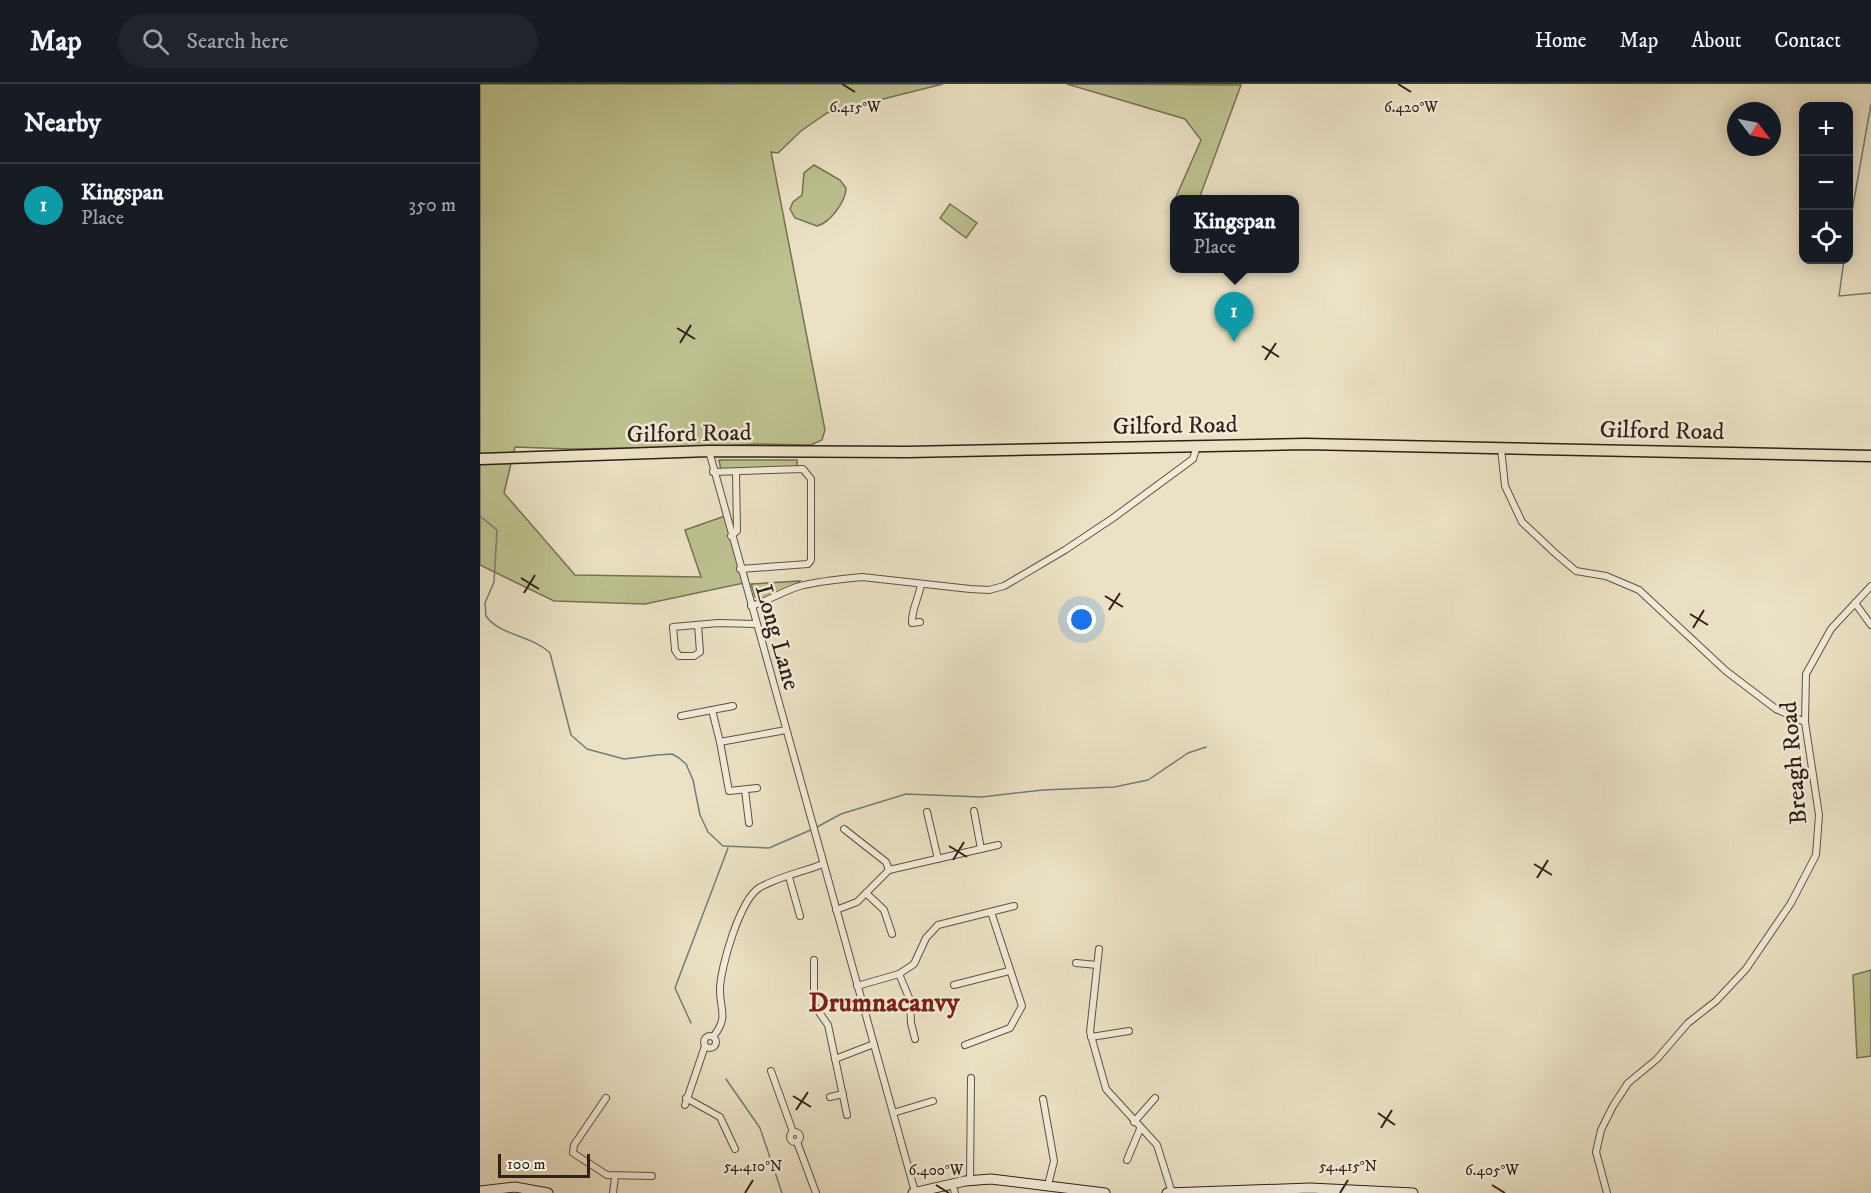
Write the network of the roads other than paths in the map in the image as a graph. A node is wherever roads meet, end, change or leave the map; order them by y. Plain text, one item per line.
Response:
1 (1197, 445) junction
2 (1502, 448) junction
3 (709, 451) junction
4 (1871, 456) edge
5 (480, 459) edge
6 (713, 472) junction
7 (736, 472) junction
8 (731, 536) junction
9 (740, 569) junction
10 (921, 584) junction
11 (1871, 586) edge
12 (1855, 603) junction
13 (751, 606) junction
14 (920, 622) dead end
15 (756, 624) junction
16 (698, 625) junction
17 (1871, 625) edge
18 (733, 706) dead end
19 (712, 710) junction
20 (681, 716) dead end
21 (1805, 722) junction
22 (786, 730) junction
23 (720, 742) junction
24 (757, 788) dead end
25 (745, 790) junction
26 (974, 811) dead end
27 (927, 812) dead end
28 (749, 823) dead end
29 (844, 830) dead end
30 (998, 845) dead end
31 (981, 849) junction
32 (938, 859) junction
33 (823, 864) junction
34 (889, 870) junction
35 (789, 877) junction
36 (866, 893) junction
37 (1014, 906) dead end
38 (836, 910) junction
39 (991, 912) junction
40 (800, 916) dead end
41 (892, 934) dead end
42 (1099, 949) dead end
43 (814, 960) dead end
44 (1076, 963) dead end
45 (1097, 965) junction
46 (1009, 971) junction
47 (899, 974) junction
48 (954, 985) dead end
49 (857, 986) junction
50 (1130, 1031) dead end
51 (1091, 1037) junction
52 (915, 1039) dead end
53 (873, 1044) junction
54 (965, 1046) dead end
55 (835, 1059) junction
56 (771, 1071) dead end
57 (971, 1078) dead end
58 (843, 1094) junction
59 (830, 1097) dead end
60 (606, 1098) dead end
61 (1155, 1098) dead end
62 (1043, 1099) dead end
63 (933, 1101) dead end
64 (893, 1113) junction
65 (847, 1115) dead end
66 (1134, 1122) junction
67 (1140, 1129) junction
68 (735, 1149) dead end
69 (1127, 1160) dead end
70 (652, 1176) dead end
71 (615, 1177) junction
72 (970, 1181) junction
73 (1047, 1185) junction
74 (953, 1188) edge
75 (480, 1191) edge
76 (548, 1193) edge
77 (613, 1193) edge
78 (816, 1193) edge
79 (914, 1193) edge
80 (1105, 1193) edge
81 (1169, 1193) edge
82 (1413, 1193) edge
83 (1607, 1193) edge

1 - 2 main road, Gilford Road
1 - 3 main road, Gilford Road
1 - 10 street
2 - 4 main road, Gilford Road
2 - 21 street
3 - 5 main road, Gilford Road
3 - 6 street, Long Lane
6 - 7 street
6 - 8 street, Long Lane
7 - 8 street
7 - 9 street
8 - 9 street, Long Lane
9 - 13 street, Long Lane
10 - 13 street
10 - 14 street
11 - 12 street, Breagh Road
12 - 17 street
12 - 21 street, Breagh Road
13 - 15 street, Long Lane
15 - 16 street
15 - 22 street, Long Lane
16 - 16 street
18 - 19 street
19 - 20 street
19 - 23 street
21 - 83 street, Breagh Road
22 - 23 street
22 - 33 street, Long Lane
23 - 25 street
24 - 25 street
25 - 28 street
26 - 31 street
27 - 32 street
29 - 34 street
30 - 31 street
31 - 32 street
32 - 34 street
33 - 35 street
33 - 38 street, Long Lane
34 - 36 street
35 - 40 street
35 - 68 street
36 - 38 street
36 - 41 street
37 - 39 street
38 - 49 street, Long Lane
39 - 46 street
39 - 47 street
42 - 45 street
43 - 55 street
44 - 45 street
45 - 51 street
46 - 48 street
46 - 54 street
47 - 49 street
47 - 52 street
49 - 53 street, Long Lane
50 - 51 street
51 - 66 street
53 - 55 street
53 - 64 street, Long Lane
55 - 58 street
56 - 78 street
57 - 72 street
58 - 59 street
58 - 65 street
60 - 71 street
61 - 66 street
62 - 73 street
63 - 64 street
64 - 79 street, Long Lane
66 - 67 street
67 - 69 street
67 - 81 street
70 - 71 street
71 - 77 street
72 - 73 main road
72 - 74 main road
73 - 80 main road
74 - 79 main road
75 - 76 main road
81 - 82 main road

